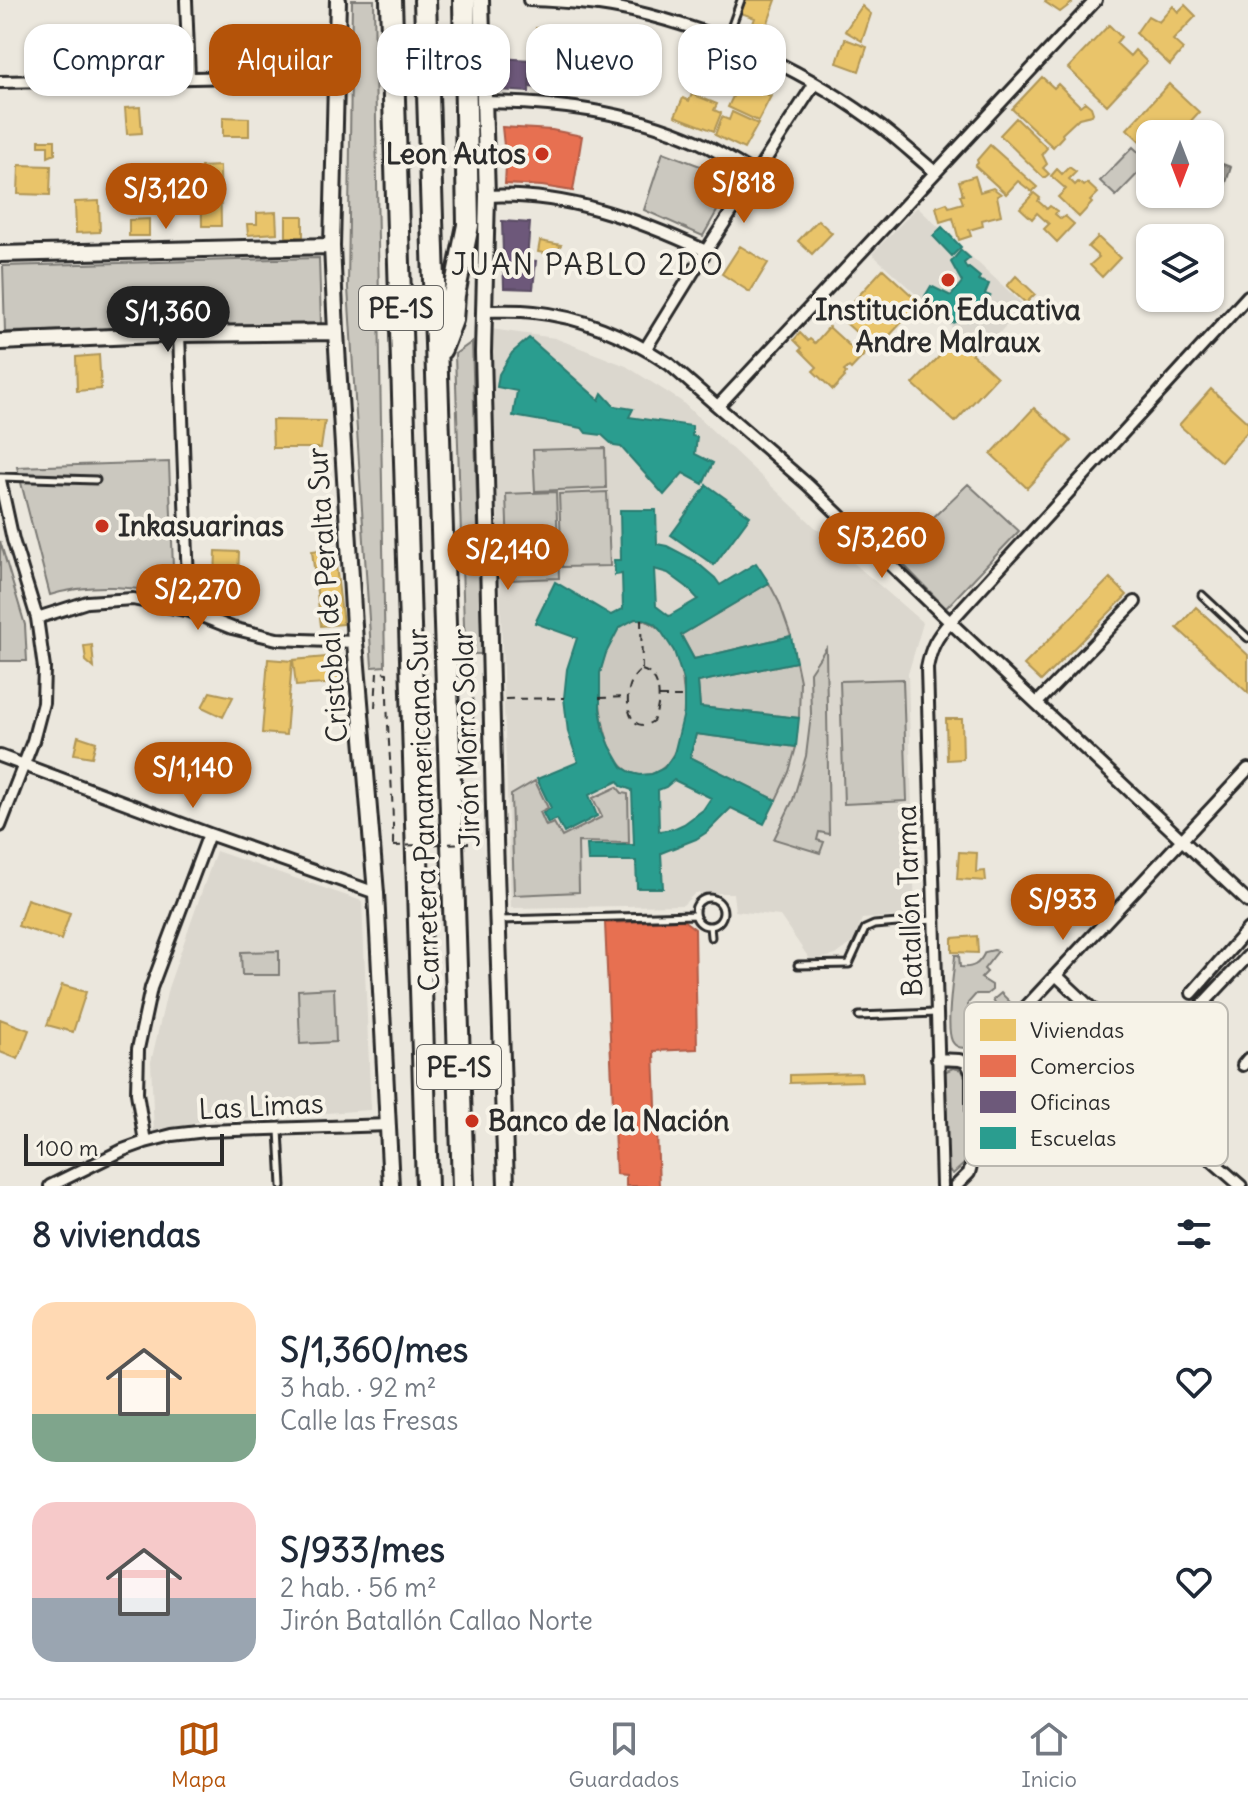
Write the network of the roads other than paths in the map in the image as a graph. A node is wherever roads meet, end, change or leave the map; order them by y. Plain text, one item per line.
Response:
1 (186, 0) edge
2 (338, 0) edge
3 (391, 0) edge
4 (425, 0) edge
5 (464, 0) edge
6 (482, 0) edge
7 (529, 0) edge
8 (741, 0) edge
9 (1096, 0) edge
10 (570, 1) edge
11 (187, 24) edge
12 (337, 24) edge
13 (681, 24) edge
14 (733, 24) edge
15 (786, 67) edge
16 (24, 81) edge
17 (0, 82) edge
18 (815, 83) junction
19 (335, 96) edge
20 (485, 102) junction
21 (935, 172) junction
22 (756, 174) junction
23 (487, 196) junction
24 (332, 246) junction
25 (706, 251) junction
26 (0, 254) edge
27 (1248, 296) edge
28 (483, 311) junction
29 (336, 332) junction
30 (179, 334) junction
31 (0, 342) edge
32 (646, 348) junction
33 (438, 356) junction
34 (718, 406) junction
35 (0, 479) edge
36 (96, 480) dead end
37 (1202, 595) dead end
38 (1135, 602) dead end
39 (189, 611) junction
40 (37, 618) junction
41 (950, 622) junction
42 (1248, 638) edge
43 (355, 642) junction
44 (1037, 703) junction
45 (0, 756) edge
46 (23, 764) junction
47 (1248, 769) edge
48 (0, 826) edge
49 (209, 834) junction
50 (1181, 839) junction
51 (376, 893) junction
52 (1248, 902) edge
53 (695, 915) junction
54 (498, 920) junction
55 (934, 920) junction
56 (710, 926) junction
57 (1248, 929) edge
58 (711, 937) dead end
59 (1248, 956) edge
60 (798, 965) dead end
61 (1056, 975) junction
62 (1192, 993) dead end
63 (1030, 1002) edge
64 (1085, 1002) edge
65 (1205, 1002) edge
66 (936, 1013) junction
67 (859, 1016) dead end
68 (937, 1059) junction
69 (964, 1061) edge
70 (389, 1125) junction
71 (279, 1129) junction
72 (145, 1142) junction
73 (971, 1166) edge
74 (1218, 1166) edge
75 (50, 1186) edge
76 (282, 1186) edge
77 (391, 1186) edge
78 (427, 1186) edge
79 (463, 1186) edge
80 (506, 1186) edge
81 (942, 1186) edge
82 (956, 1186) edge
83 (1241, 1186) edge

1 - 11 street
2 - 12 street, Cristobal de Peralta Sur
3 - 78 highway, Carretera Panamericana Sur / PE-1S
4 - 33 highway, Carretera Panamericana Sur / PE-1S
5 - 33 highway
6 - 20 street, Jirón Morro Solar
7 - 10 street
8 - 14 lane
9 - 21 street
10 - 13 street
15 - 18 street
16 - 17 street
18 - 21 street
18 - 22 street
19 - 24 street, Cristobal de Peralta Sur
20 - 22 street
20 - 23 street, Jirón Morro Solar
21 - 34 street
22 - 25 street
23 - 25 street
23 - 28 street, Jirón Morro Solar
24 - 26 street
24 - 29 street, Cristobal de Peralta Sur
25 - 32 street
27 - 41 street, Batallón Tarma
28 - 32 street
28 - 54 street, Jirón Morro Solar
29 - 30 street
29 - 43 street, Cristobal de Peralta Sur
30 - 31 street
30 - 39 street
32 - 34 street
33 - 79 highway, Carretera Panamericana Sur / PE-1S
34 - 41 street
35 - 36 lane
35 - 40 street
37 - 42 lane
38 - 44 street
39 - 40 street
39 - 43 street
40 - 46 street
41 - 44 street
41 - 55 street, Batallón Tarma
43 - 51 street, Cristobal de Peralta Sur
44 - 50 street
45 - 46 street
46 - 48 street
46 - 49 street
47 - 50 street
49 - 51 street
49 - 72 street
50 - 52 street
50 - 61 street
51 - 70 street, Cristobal de Peralta Sur
53 - 54 lane
53 - 56 lane
53 - 56 lane
54 - 80 street, Jirón Morro Solar
55 - 60 lane
55 - 66 street, Batallón Tarma
56 - 58 lane
57 - 62 street
59 - 65 street
61 - 63 street
61 - 64 street
66 - 67 lane
66 - 68 street, Batallón Tarma
68 - 69 street
68 - 81 street, Batallón Tarma
70 - 71 street, Las Limas
70 - 77 street, Cristobal de Peralta Sur
71 - 72 street, Las Limas
71 - 76 lane
72 - 75 street, Las Limas
73 - 82 street
74 - 83 street

